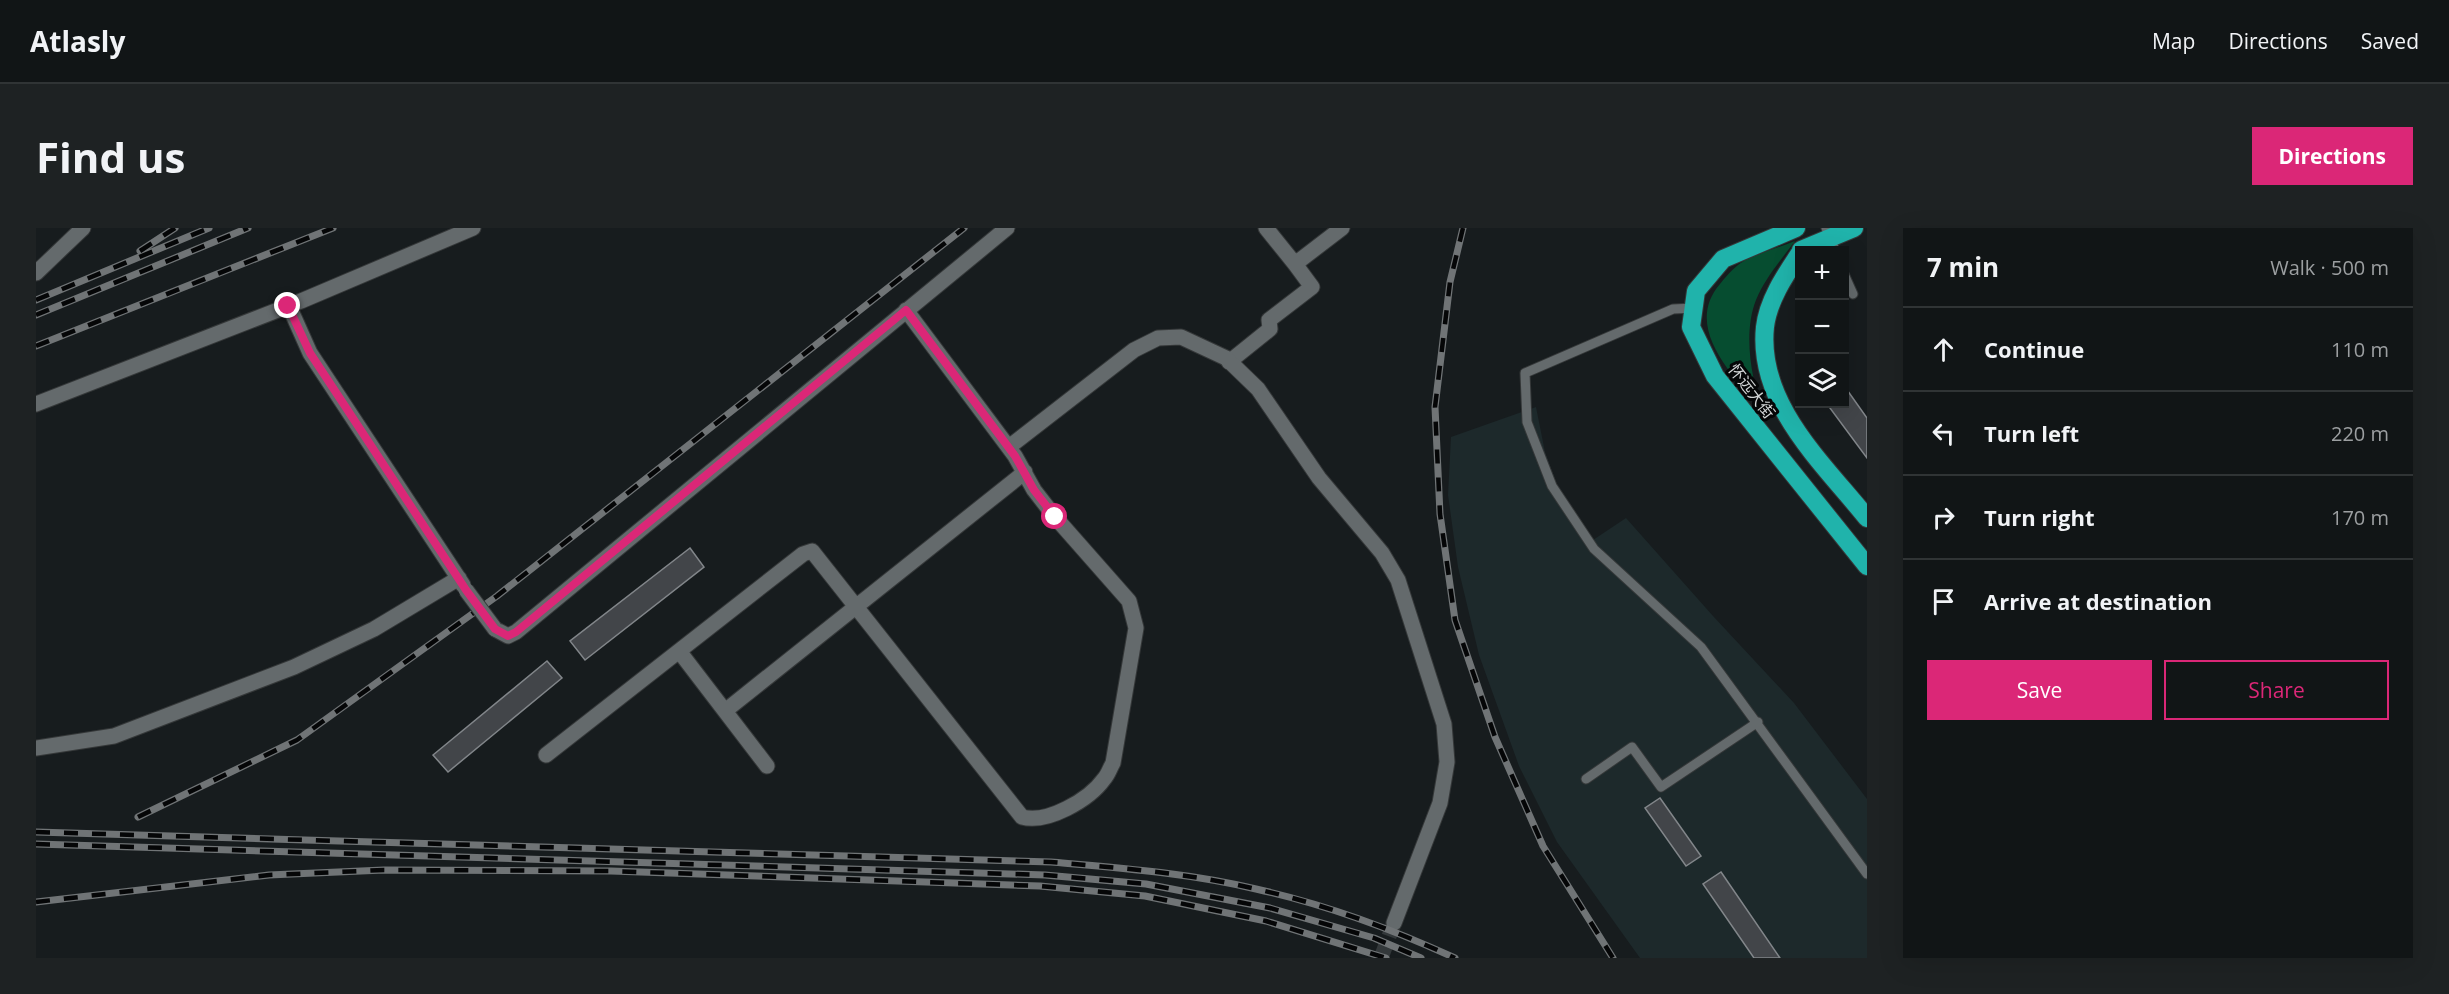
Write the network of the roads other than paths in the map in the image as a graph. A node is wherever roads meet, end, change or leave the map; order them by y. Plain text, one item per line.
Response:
1 (83, 228) edge
2 (473, 228) edge
3 (1007, 228) edge
4 (1266, 228) edge
5 (1342, 228) edge
6 (1795, 228) edge
7 (1854, 228) edge
8 (1831, 239) edge
9 (1813, 246) edge
10 (1795, 259) edge
11 (1295, 264) junction
12 (36, 273) edge
13 (1849, 284) edge
14 (1853, 294) dead end
15 (288, 306) junction
16 (1694, 308) junction
17 (906, 310) junction
18 (1230, 362) junction
19 (36, 404) edge
20 (1009, 447) junction
21 (1024, 472) junction
22 (1867, 518) edge
23 (1867, 566) edge
24 (463, 584) junction
25 (857, 606) junction
26 (679, 651) junction
27 (724, 711) junction
28 (1758, 722) junction
29 (36, 748) edge
30 (546, 755) dead end
31 (766, 766) dead end
32 (1586, 779) dead end
33 (1867, 874) edge
34 (1394, 923) tunnel mouth

1 - 12 street
2 - 15 street
3 - 17 street
4 - 11 street
5 - 11 street
6 - 16 highway, 怀远大街
7 - 8 highway
8 - 9 highway
10 - 22 highway, 怀远大街
11 - 18 street
13 - 14 lane
15 - 19 street
15 - 24 street
16 - 23 highway, 怀远大街
16 - 28 lane
17 - 20 street
17 - 24 street, bridge
18 - 20 street
18 - 34 street
20 - 21 street
21 - 25 street
21 - 25 street
24 - 29 street
25 - 26 street
25 - 27 street
26 - 27 street
26 - 30 street
27 - 31 street
28 - 32 lane
28 - 33 lane

